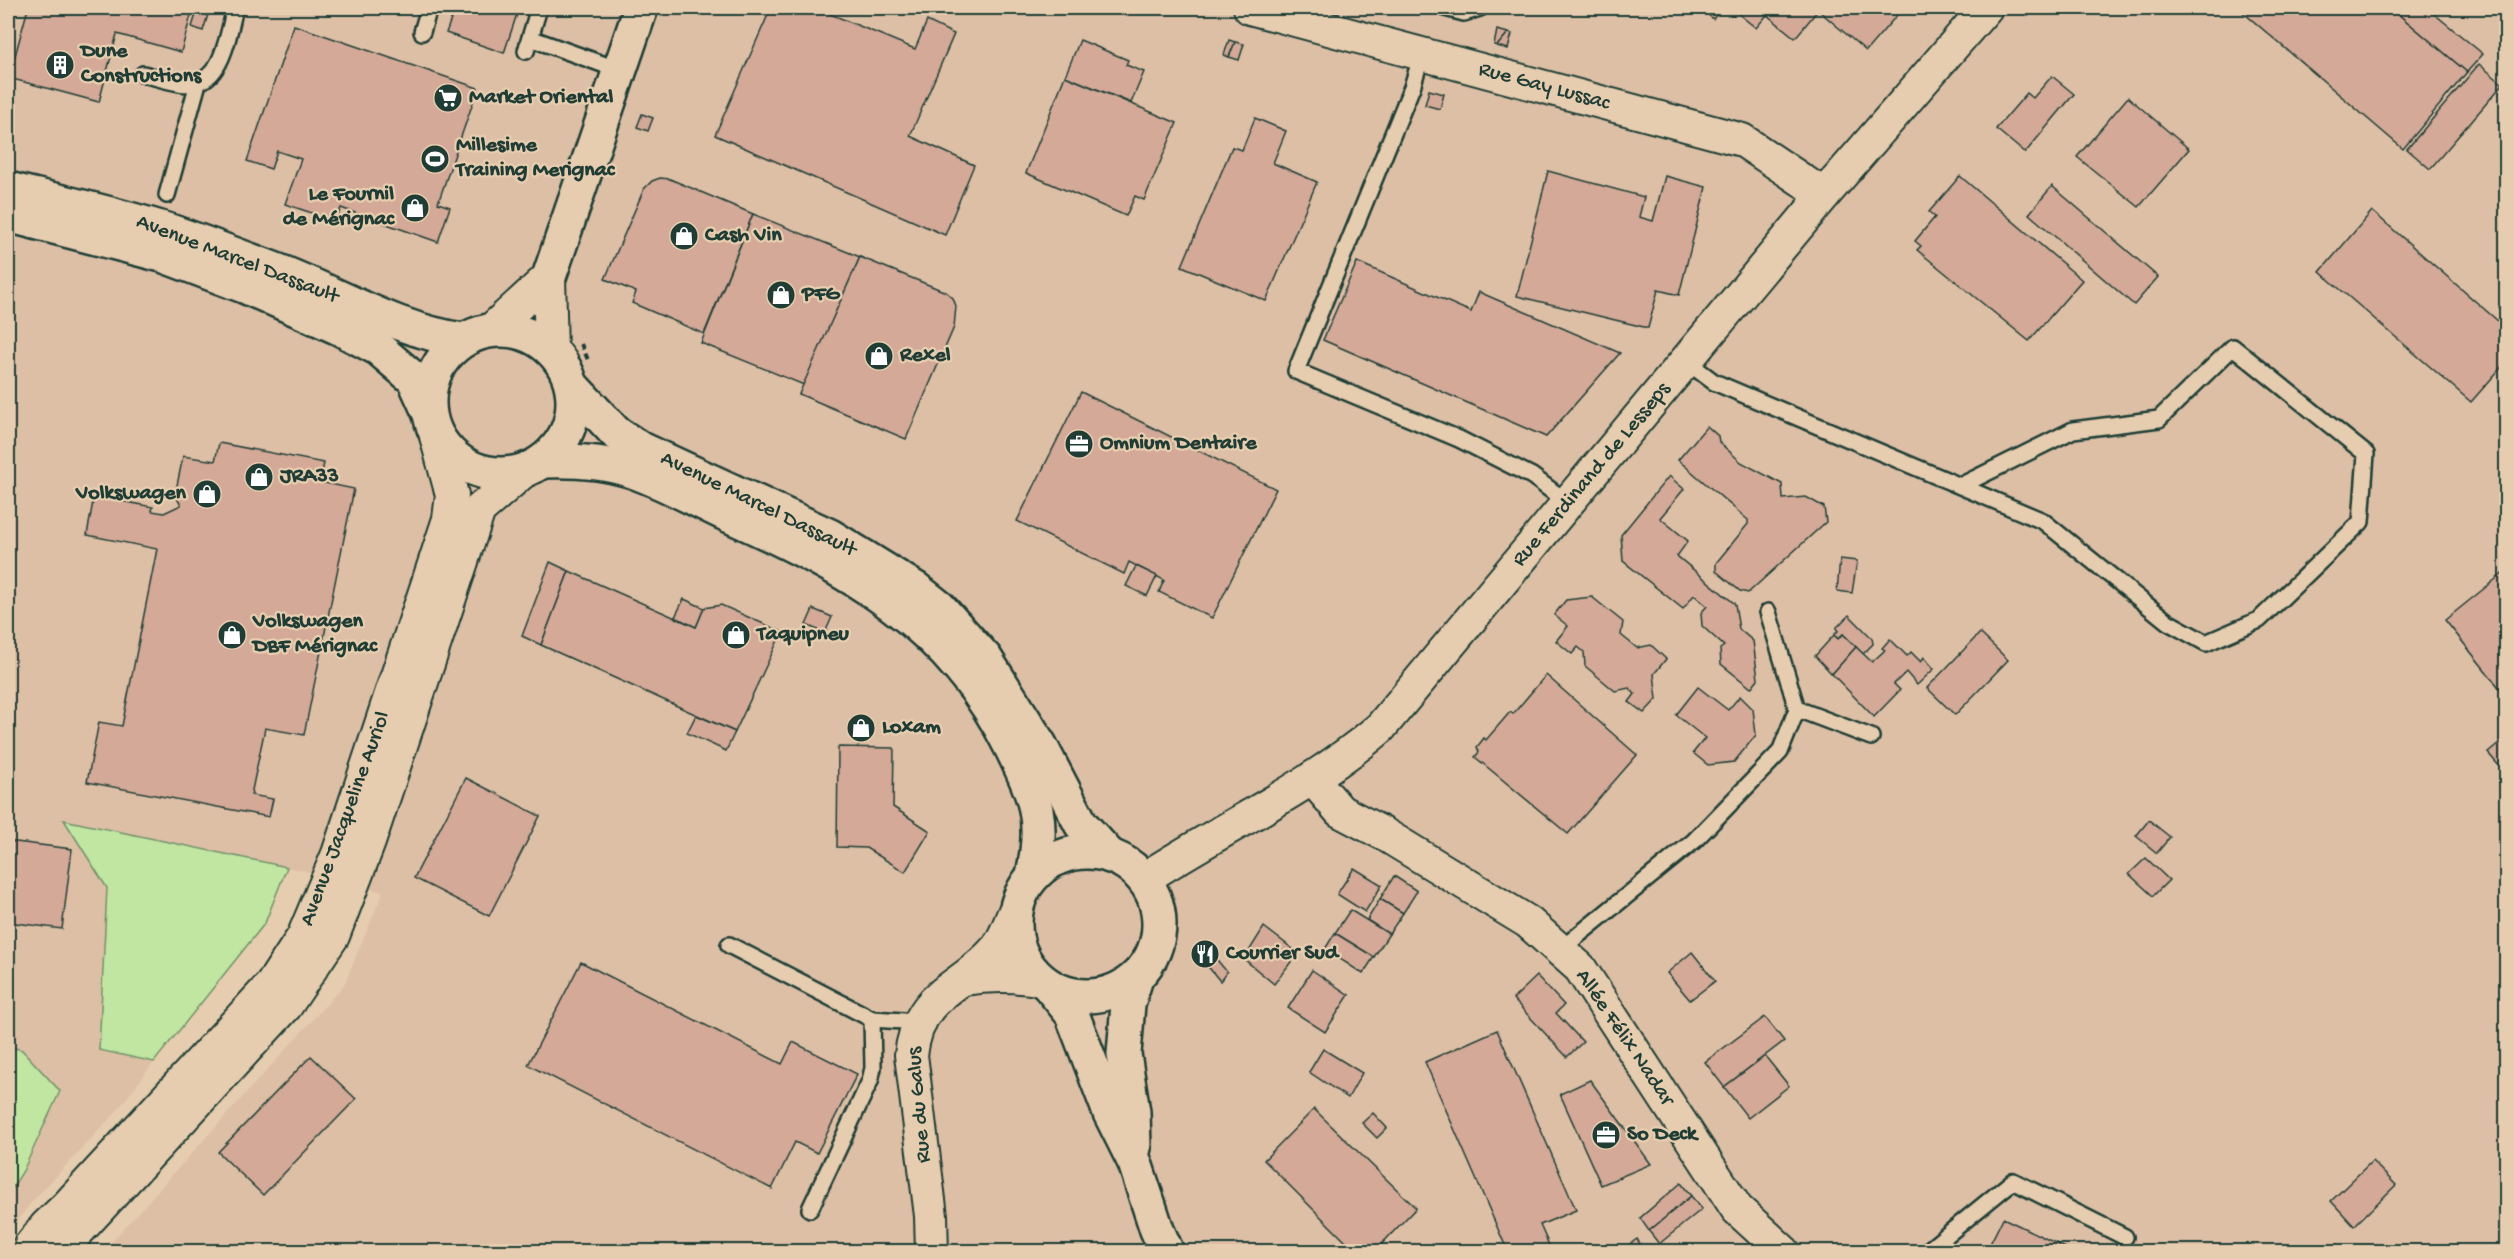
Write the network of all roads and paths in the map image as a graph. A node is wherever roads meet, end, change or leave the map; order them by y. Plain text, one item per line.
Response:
1 (235, 8) edge
2 (429, 8) edge
3 (539, 8) edge
4 (641, 8) edge
5 (1250, 8) edge
6 (1445, 8) edge
7 (1480, 8) edge
8 (1986, 8) edge
9 (422, 32) dead end
10 (1422, 54) junction
11 (620, 70) junction
12 (143, 74) dead end
13 (198, 82) junction
14 (8, 189) edge
15 (167, 195) dead end
16 (1824, 195) junction
17 (8, 215) edge
18 (549, 277) junction
19 (477, 336) junction
20 (563, 342) junction
21 (1686, 361) junction
22 (581, 375) junction
23 (433, 424) junction
24 (533, 466) junction
25 (1960, 486) junction
26 (1568, 504) junction
27 (1768, 612) dead end
28 (1797, 709) junction
29 (1871, 737) dead end
30 (1312, 778) junction
31 (1110, 856) junction
32 (1033, 875) junction
33 (1144, 879) junction
34 (1015, 911) junction
35 (729, 945) dead end
36 (1560, 950) junction
37 (1136, 978) junction
38 (963, 979) junction
39 (1044, 983) junction
40 (872, 1018) junction
41 (919, 1022) junction
42 (1135, 1162) junction
43 (810, 1209) dead end
44 (2125, 1237) dead end
45 (26, 1251) edge
46 (60, 1251) edge
47 (932, 1251) edge
48 (1167, 1251) edge
49 (1784, 1251) edge
50 (1926, 1251) edge

1 - 13 lane
2 - 9 lane
3 - 11 lane
4 - 11 main road
5 - 10 street, Rue Gay Lussac
6 - 7 lane
8 - 16 street, Rue Ferdinand de Lesseps
10 - 16 street, Rue Gay Lussac
10 - 26 lane
11 - 18 main road
12 - 13 lane
13 - 15 lane
14 - 19 main road, Avenue Marcel Dassault
16 - 21 street, Rue Ferdinand de Lesseps
17 - 23 main road, Avenue Marcel Dassault
18 - 19 street
18 - 20 street
19 - 20 main road
19 - 23 main road
20 - 22 path
20 - 22 main road
21 - 25 lane
21 - 26 street, Rue Ferdinand de Lesseps
22 - 24 main road
22 - 31 main road, Avenue Marcel Dassault
23 - 24 main road
23 - 45 street, Avenue Jacqueline Auriol
24 - 32 main road, Avenue Marcel Dassault
24 - 46 street, Avenue Jacqueline Auriol
25 - 25 lane
26 - 30 street, Rue Ferdinand de Lesseps
27 - 28 lane
28 - 29 lane
28 - 36 lane
30 - 33 street, Rue Ferdinand de Lesseps
30 - 36 street, Allée Félix Nadar
31 - 32 main road
31 - 33 main road
32 - 34 main road
33 - 37 main road
34 - 38 street, Rue du Galus
34 - 39 main road
35 - 40 lane
36 - 49 street, Allée Félix Nadar
37 - 39 main road
37 - 42 main road
38 - 39 street, Rue du Galus
38 - 41 street, Rue du Galus
39 - 42 main road
40 - 41 lane
40 - 43 lane
41 - 47 street, Rue du Galus
42 - 48 main road
44 - 50 lane

